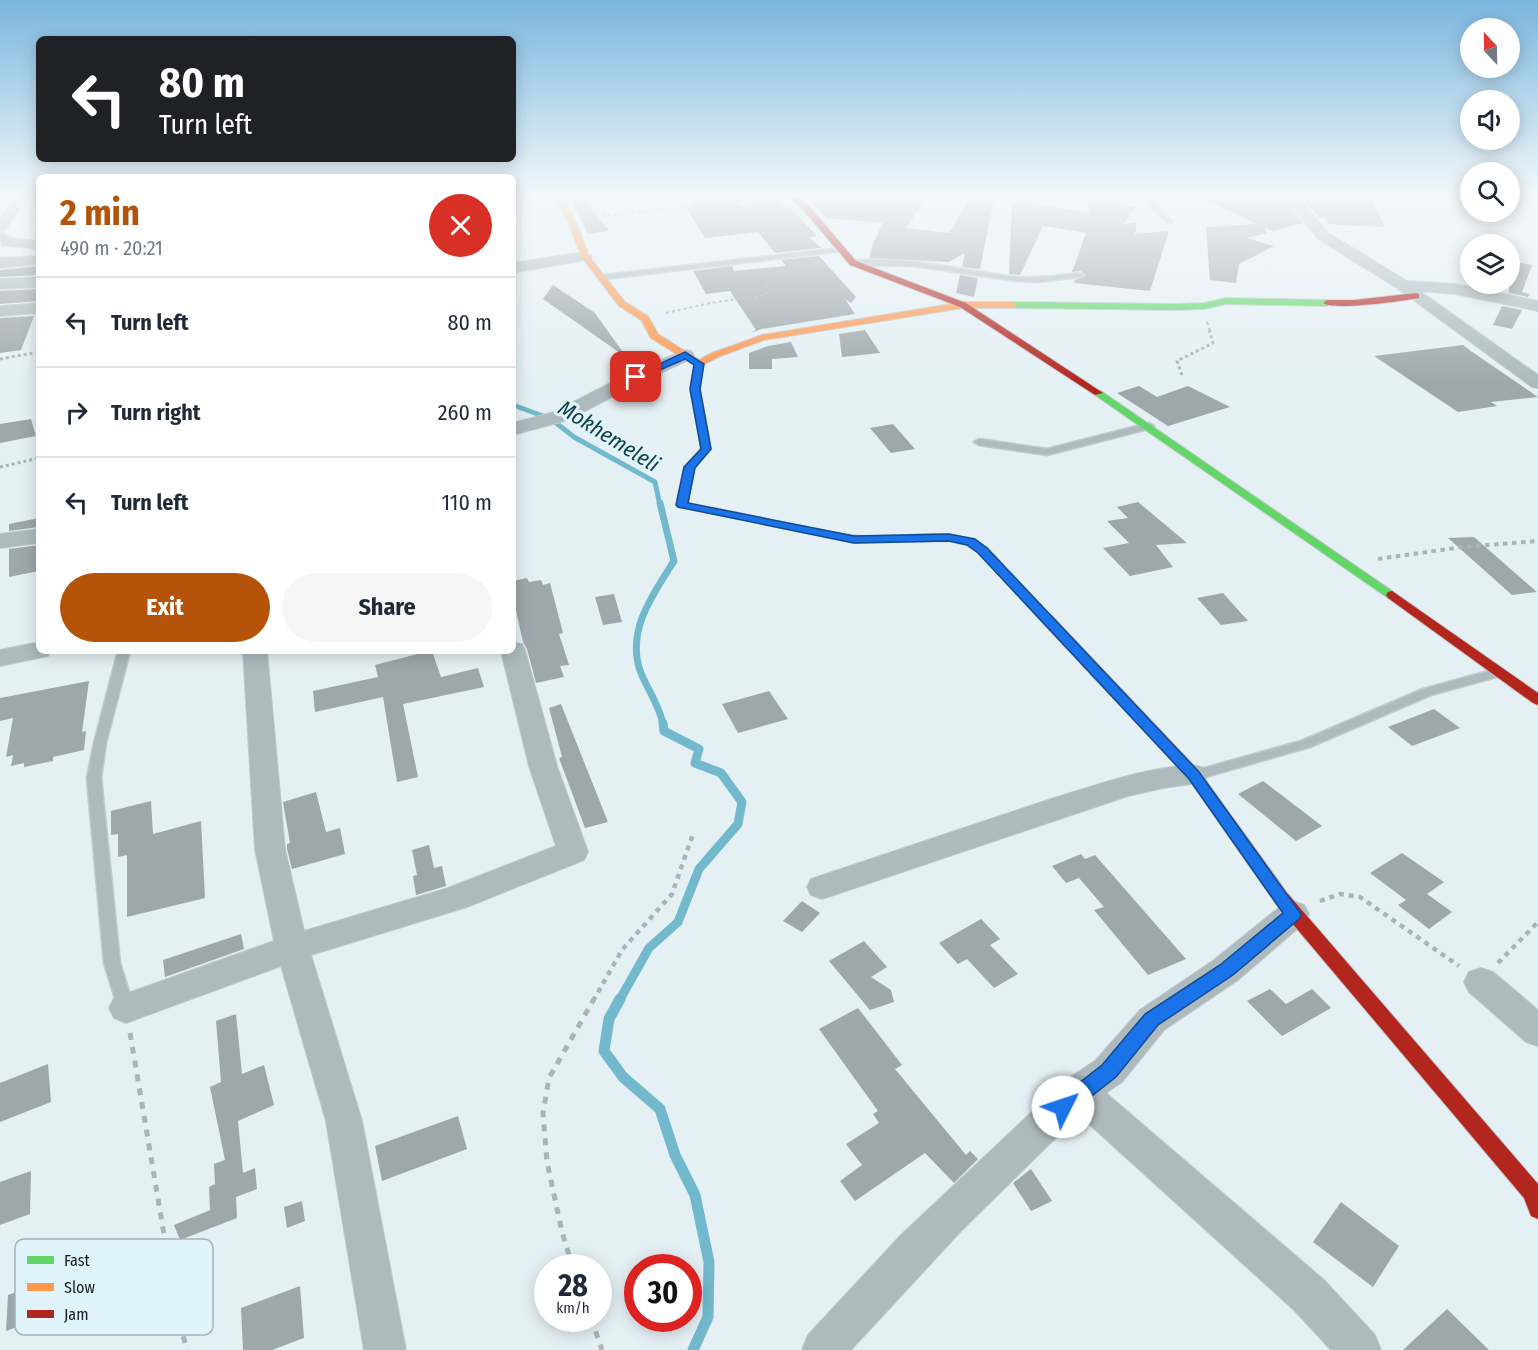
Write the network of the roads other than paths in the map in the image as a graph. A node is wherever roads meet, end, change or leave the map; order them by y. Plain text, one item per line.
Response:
1 (585, 256) joint
2 (788, 256) edge
3 (846, 256) edge
4 (1356, 256) edge
5 (36, 260) edge
6 (0, 263) edge
7 (853, 263) junction
8 (516, 268) edge
9 (1080, 276) dead end
10 (604, 277) junction
11 (36, 282) edge
12 (0, 284) edge
13 (1404, 285) junction
14 (1416, 296) junction
15 (963, 304) junction
16 (1538, 306) edge
17 (36, 309) edge
18 (0, 311) edge
19 (1502, 357) junction
20 (692, 359) junction
21 (1538, 364) edge
22 (1538, 382) edge
23 (1149, 426) junction
24 (516, 428) edge
25 (979, 442) dead end
26 (36, 536) edge
27 (0, 541) edge
28 (36, 651) edge
29 (123, 654) edge
30 (255, 654) edge
31 (514, 654) edge
32 (0, 658) edge
33 (1518, 681) edge
34 (1538, 700) edge
35 (1194, 775) junction
36 (822, 887) dead end
37 (1293, 914) junction
38 (292, 948) junction
39 (1481, 982) road end
40 (126, 1008) joint
41 (1538, 1031) edge
42 (1079, 1092) junction
43 (1538, 1209) edge
44 (385, 1350) edge
45 (824, 1350) edge
46 (1360, 1350) edge

1 - 8 street
1 - 10 street
2 - 10 lane
3 - 7 street
4 - 13 street
5 - 6 street
7 - 9 lane
7 - 15 street
10 - 20 street
11 - 12 street
13 - 14 street
13 - 16 street
14 - 15 street
14 - 19 street
15 - 20 street
15 - 23 street
17 - 18 street
19 - 21 street
19 - 22 street
20 - 24 street
20 - 35 street
23 - 25 lane
23 - 33 street
26 - 27 street
28 - 32 street
29 - 40 lane
30 - 38 street
31 - 38 street
33 - 34 street
33 - 35 lane
35 - 36 street
35 - 37 street
37 - 42 street
37 - 43 street
38 - 40 street
38 - 44 street
39 - 41 street
42 - 45 street
42 - 46 street

